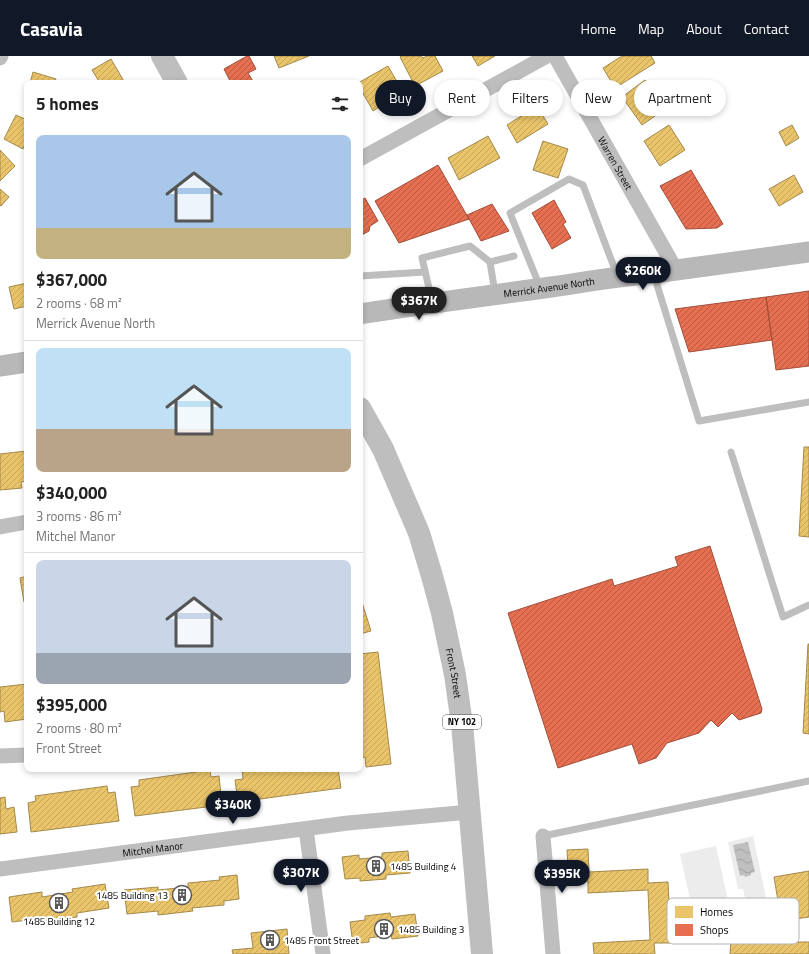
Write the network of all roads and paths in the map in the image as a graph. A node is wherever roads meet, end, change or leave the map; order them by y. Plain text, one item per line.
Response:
1 (547, 56) edge
2 (555, 56) edge
3 (164, 57) edge
4 (176, 80) edge
5 (363, 157) edge
6 (809, 252) edge
7 (514, 256) dead end
8 (490, 262) junction
9 (676, 270) junction
10 (425, 272) junction
11 (654, 273) junction
12 (363, 276) edge
13 (618, 277) junction
14 (541, 288) junction
15 (495, 294) junction
16 (432, 303) junction
17 (363, 314) edge
18 (24, 362) edge
19 (0, 366) edge
20 (809, 402) edge
21 (363, 413) edge
22 (731, 452) dead end
23 (24, 523) edge
24 (0, 527) edge
25 (809, 605) edge
26 (24, 755) edge
27 (0, 756) edge
28 (809, 781) edge
29 (470, 812) junction
30 (306, 829) junction
31 (543, 836) joint
32 (0, 869) edge
33 (323, 954) edge
34 (482, 954) edge
35 (553, 954) edge

1 - 5 street
2 - 9 street, Warren Street
3 - 4 main road
6 - 9 main road, Merrick Avenue North
7 - 8 lane
8 - 10 lane
8 - 15 lane
9 - 11 main road, Merrick Avenue North
10 - 12 lane
10 - 16 lane
11 - 13 main road, Merrick Avenue North
11 - 20 lane
13 - 14 main road, Merrick Avenue North
13 - 14 lane
14 - 15 main road, Merrick Avenue North
15 - 16 main road, Merrick Avenue North
16 - 17 main road, Merrick Avenue North
18 - 19 main road
21 - 29 main road, Front Street / NY 102
22 - 25 lane
23 - 24 street
26 - 27 street
28 - 31 lane
29 - 30 street, Mitchel Manor
29 - 34 main road, Front Street / NY 102
30 - 32 street, Mitchel Manor
30 - 33 street
31 - 35 street

